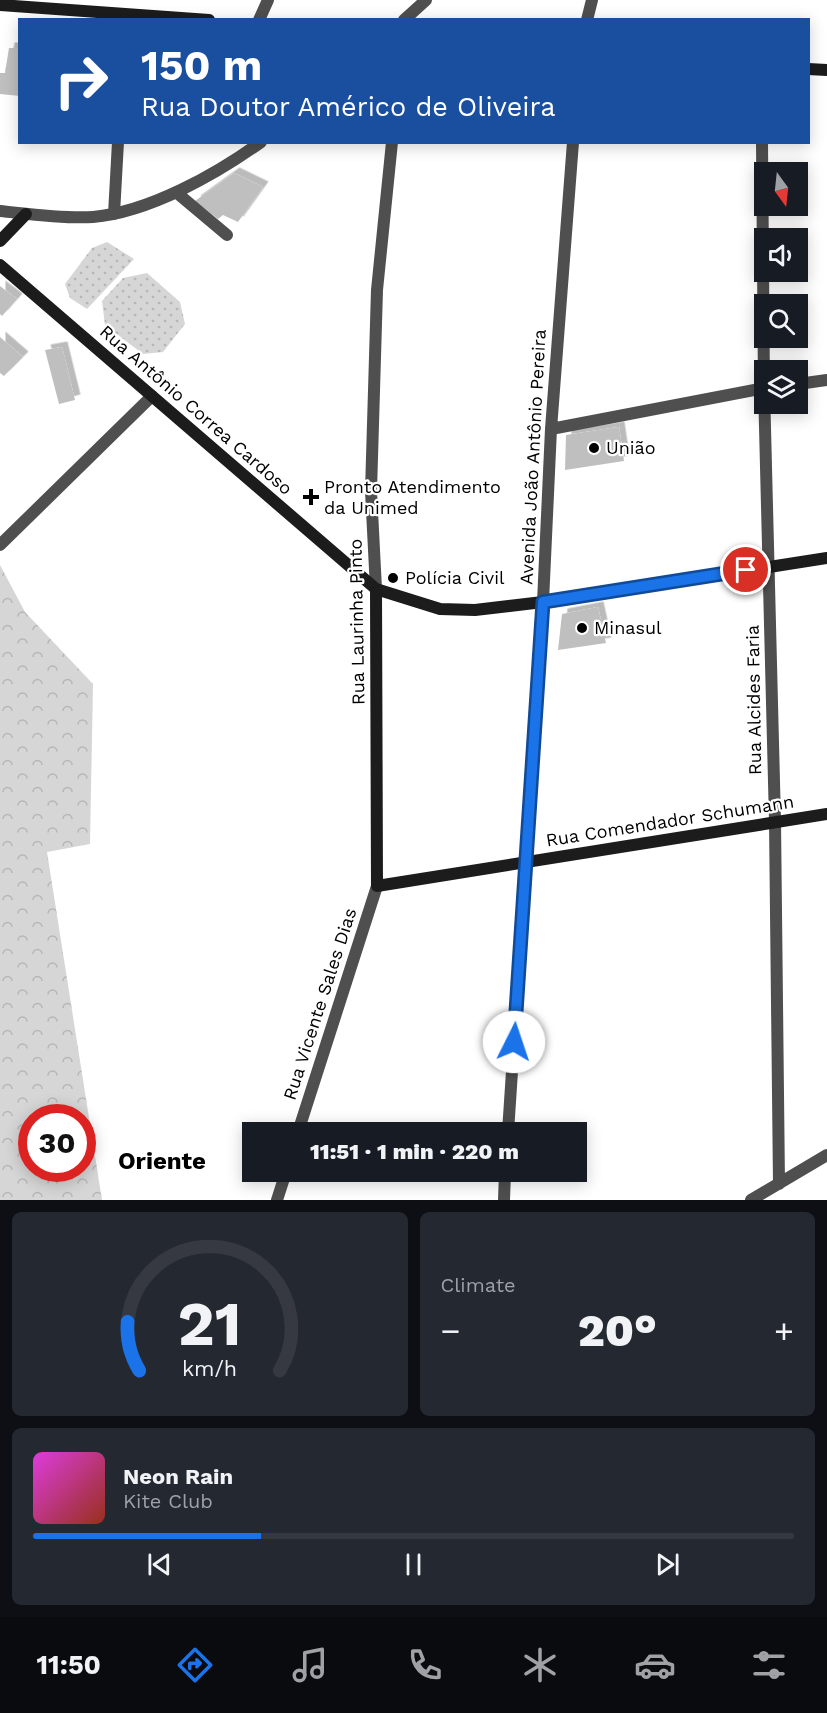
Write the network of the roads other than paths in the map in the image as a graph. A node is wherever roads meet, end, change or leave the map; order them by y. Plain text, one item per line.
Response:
1 (268, 0) edge
2 (426, 0) edge
3 (592, 0) edge
4 (0, 5) edge
5 (126, 16) edge
6 (168, 18) edge
7 (260, 18) edge
8 (406, 18) edge
9 (588, 18) edge
10 (810, 69) edge
11 (827, 70) edge
12 (118, 144) edge
13 (258, 144) edge
14 (392, 144) edge
15 (573, 144) edge
16 (762, 144) edge
17 (177, 193) junction
18 (0, 211) edge
19 (26, 214) junction
20 (114, 214) junction
21 (227, 235) dead end
22 (0, 242) edge
23 (0, 265) edge
24 (765, 360) edge
25 (827, 380) edge
26 (808, 383) edge
27 (754, 390) edge
28 (152, 396) junction
29 (766, 414) edge
30 (551, 429) junction
31 (0, 545) edge
32 (827, 558) edge
33 (769, 566) junction
34 (376, 589) junction
35 (543, 602) junction
36 (827, 814) edge
37 (775, 821) junction
38 (525, 862) junction
39 (377, 886) junction
40 (301, 1122) edge
41 (509, 1122) edge
42 (827, 1155) edge
43 (283, 1182) edge
44 (505, 1182) edge
45 (779, 1184) junction
46 (277, 1200) edge
47 (504, 1200) edge
48 (751, 1200) edge

1 - 7 street
2 - 8 street
3 - 9 street
4 - 5 main road
5 - 6 main road
10 - 11 main road
12 - 20 street
13 - 17 street
14 - 34 street, Rua Laurinha Pinto
15 - 30 street, Avenida João Antônio Pereira
16 - 24 street, Rua Alcides Faria
17 - 20 street
17 - 21 street
18 - 19 street
19 - 20 street
19 - 22 main road
23 - 28 main road, Rua Antônio Correa Cardoso
25 - 26 street
27 - 30 street
28 - 31 street
28 - 34 main road, Rua Antônio Correa Cardoso
29 - 33 street, Rua Alcides Faria
30 - 35 street, Avenida João Antônio Pereira
32 - 33 main road, Rua Antônio Correa Cardoso
33 - 35 main road, Rua Antônio Correa Cardoso
33 - 37 street, Rua Alcides Faria
34 - 35 main road, Rua Antônio Correa Cardoso
34 - 39 main road, Rua Laurinha Pinto
35 - 38 street, Avenida João Antônio Pereira
36 - 37 main road, Rua Comendador Schumann
37 - 38 main road, Rua Comendador Schumann
37 - 45 street, Rua Alcides Faria
38 - 39 main road, Rua Comendador Schumann
38 - 41 street, Avenida João Antônio Pereira
39 - 40 street, Rua Vicente Sales Dias
42 - 45 street
43 - 46 street
44 - 47 street
45 - 48 street

